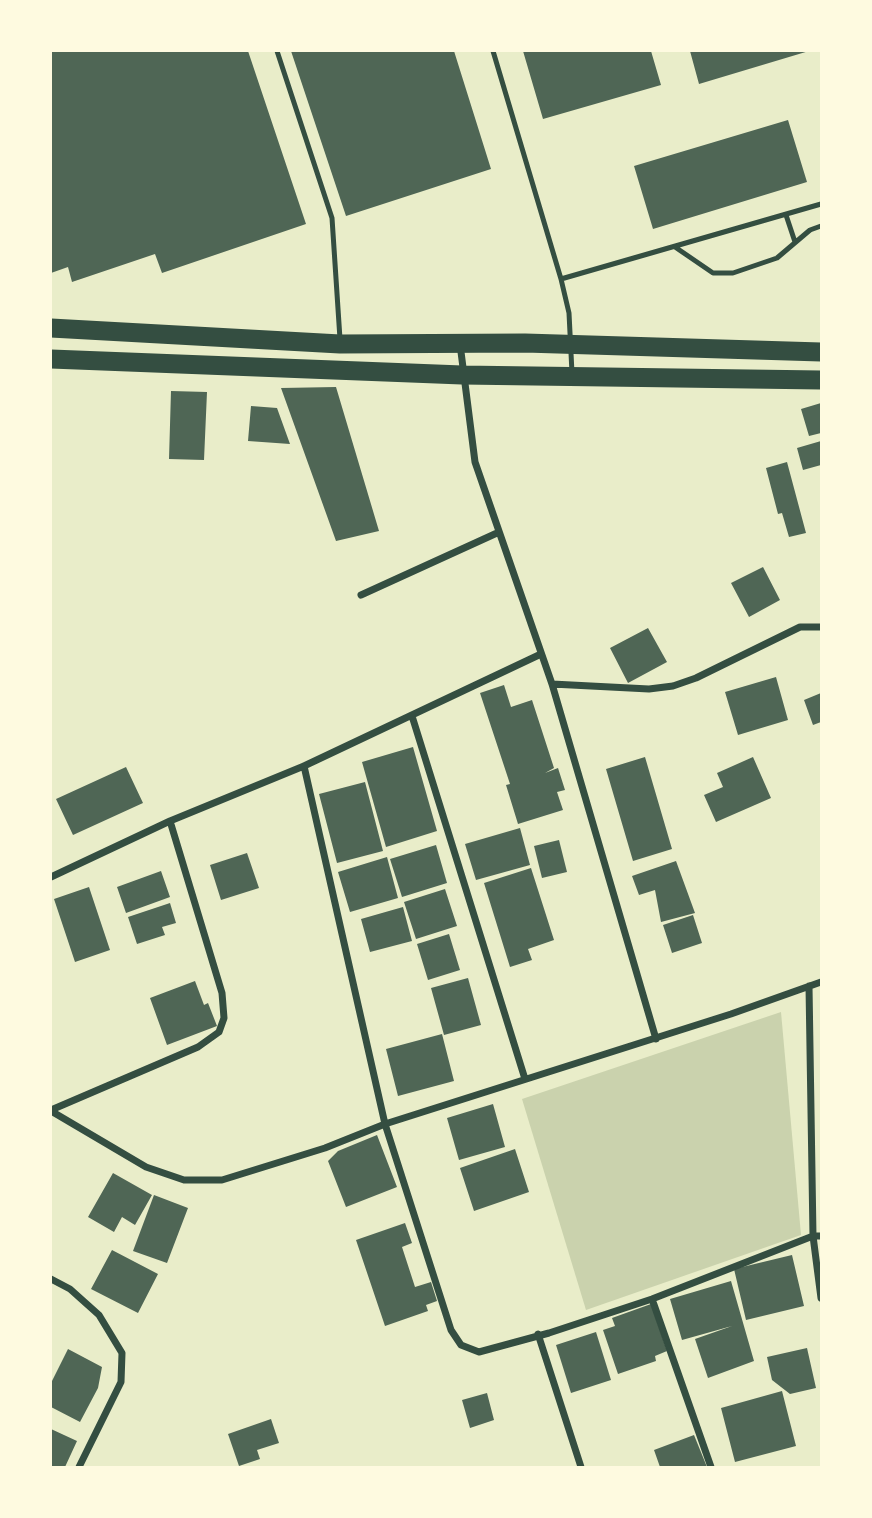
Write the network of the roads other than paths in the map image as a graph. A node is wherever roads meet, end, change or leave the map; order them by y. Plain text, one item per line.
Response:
1 (277, 51) edge
2 (493, 51) edge
3 (821, 204) edge
4 (786, 215) junction
5 (821, 226) edge
6 (795, 242) junction
7 (675, 247) junction
8 (561, 279) junction
9 (51, 328) edge
10 (460, 343) junction
11 (340, 344) junction
12 (572, 346) junction
13 (821, 352) edge
14 (51, 359) edge
15 (338, 370) junction
16 (462, 375) junction
17 (572, 376) junction
18 (821, 380) edge
19 (497, 533) junction
20 (361, 595) dead end
21 (821, 628) edge
22 (541, 654) junction
23 (552, 684) junction
24 (412, 716) junction
25 (304, 766) junction
26 (170, 821) junction
27 (51, 877) edge
28 (821, 982) edge
29 (809, 986) junction
30 (656, 1039) junction
31 (526, 1079) junction
32 (51, 1111) edge
33 (385, 1124) junction
34 (817, 1236) edge
35 (51, 1279) edge
36 (821, 1298) edge
37 (652, 1299) junction
38 (538, 1334) junction
39 (79, 1467) edge
40 (581, 1467) edge
41 (712, 1467) edge

1 - 11 lane
2 - 8 lane
3 - 4 lane
4 - 6 lane
4 - 7 lane
5 - 6 lane
6 - 7 lane
7 - 8 lane
8 - 12 lane
9 - 11 highway
10 - 11 highway
10 - 12 highway
10 - 16 street
11 - 15 lane
12 - 13 highway
12 - 17 lane
14 - 15 highway
15 - 16 highway
16 - 17 highway
16 - 19 street
17 - 18 highway
19 - 20 street
19 - 22 street
21 - 23 street
22 - 23 street
22 - 24 street
23 - 30 street
24 - 25 street
24 - 31 street
25 - 26 street
25 - 33 street
26 - 27 street
26 - 32 street
28 - 29 street
29 - 30 street
29 - 34 street
30 - 31 street
31 - 33 street
32 - 33 street
33 - 38 street
34 - 36 street
34 - 37 street
35 - 39 street
37 - 38 street
37 - 41 street
38 - 40 street

